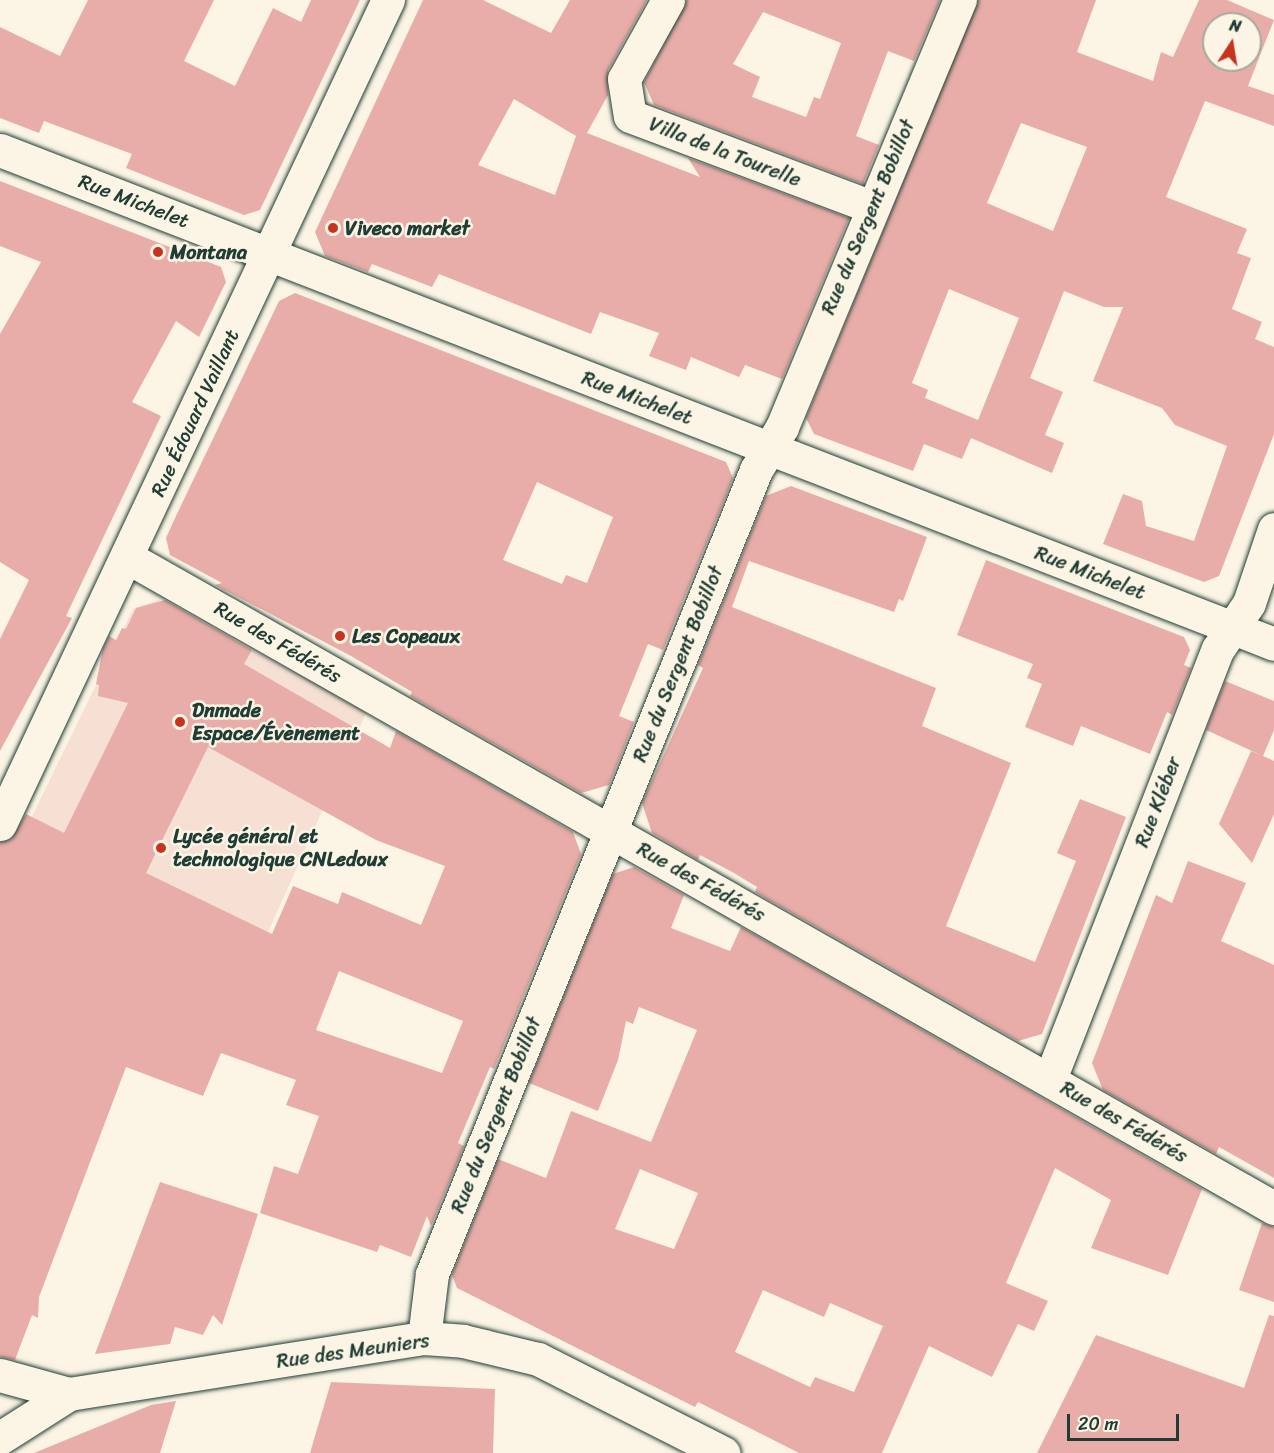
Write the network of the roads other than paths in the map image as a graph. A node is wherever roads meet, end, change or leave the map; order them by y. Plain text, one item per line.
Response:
1 (388, 0) edge
2 (668, 0) edge
3 (960, 0) edge
4 (0, 150) edge
5 (872, 207) junction
6 (270, 253) junction
7 (768, 449) junction
8 (1274, 529) edge
9 (128, 557) junction
10 (1231, 627) junction
11 (1274, 644) edge
12 (0, 824) edge
13 (611, 832) junction
14 (1050, 1079) junction
15 (1274, 1208) edge
16 (424, 1338) junction
17 (0, 1375) edge
18 (69, 1394) junction
19 (0, 1438) edge
20 (723, 1453) edge

1 - 6 street, Rue Édouard Vaillant
2 - 5 street, Villa de la Tourelle
3 - 5 street, Rue du Sergent Bobillot
4 - 6 street, Rue Michelet
5 - 7 street, Rue du Sergent Bobillot
6 - 7 street, Rue Michelet
6 - 9 street, Rue Édouard Vaillant
7 - 10 street, Rue Michelet
7 - 13 street, Rue du Sergent Bobillot
8 - 10 street, Rue Kléber
9 - 12 street, Rue Édouard Vaillant
9 - 13 street, Rue des Fédérés
10 - 11 street, Rue Michelet
10 - 14 street, Rue Kléber
13 - 14 street, Rue des Fédérés
13 - 16 street, Rue du Sergent Bobillot
14 - 15 street, Rue des Fédérés
16 - 18 street, Rue des Meuniers
16 - 20 street, Rue des Meuniers
17 - 18 street, Rue des Meuniers
18 - 19 street

